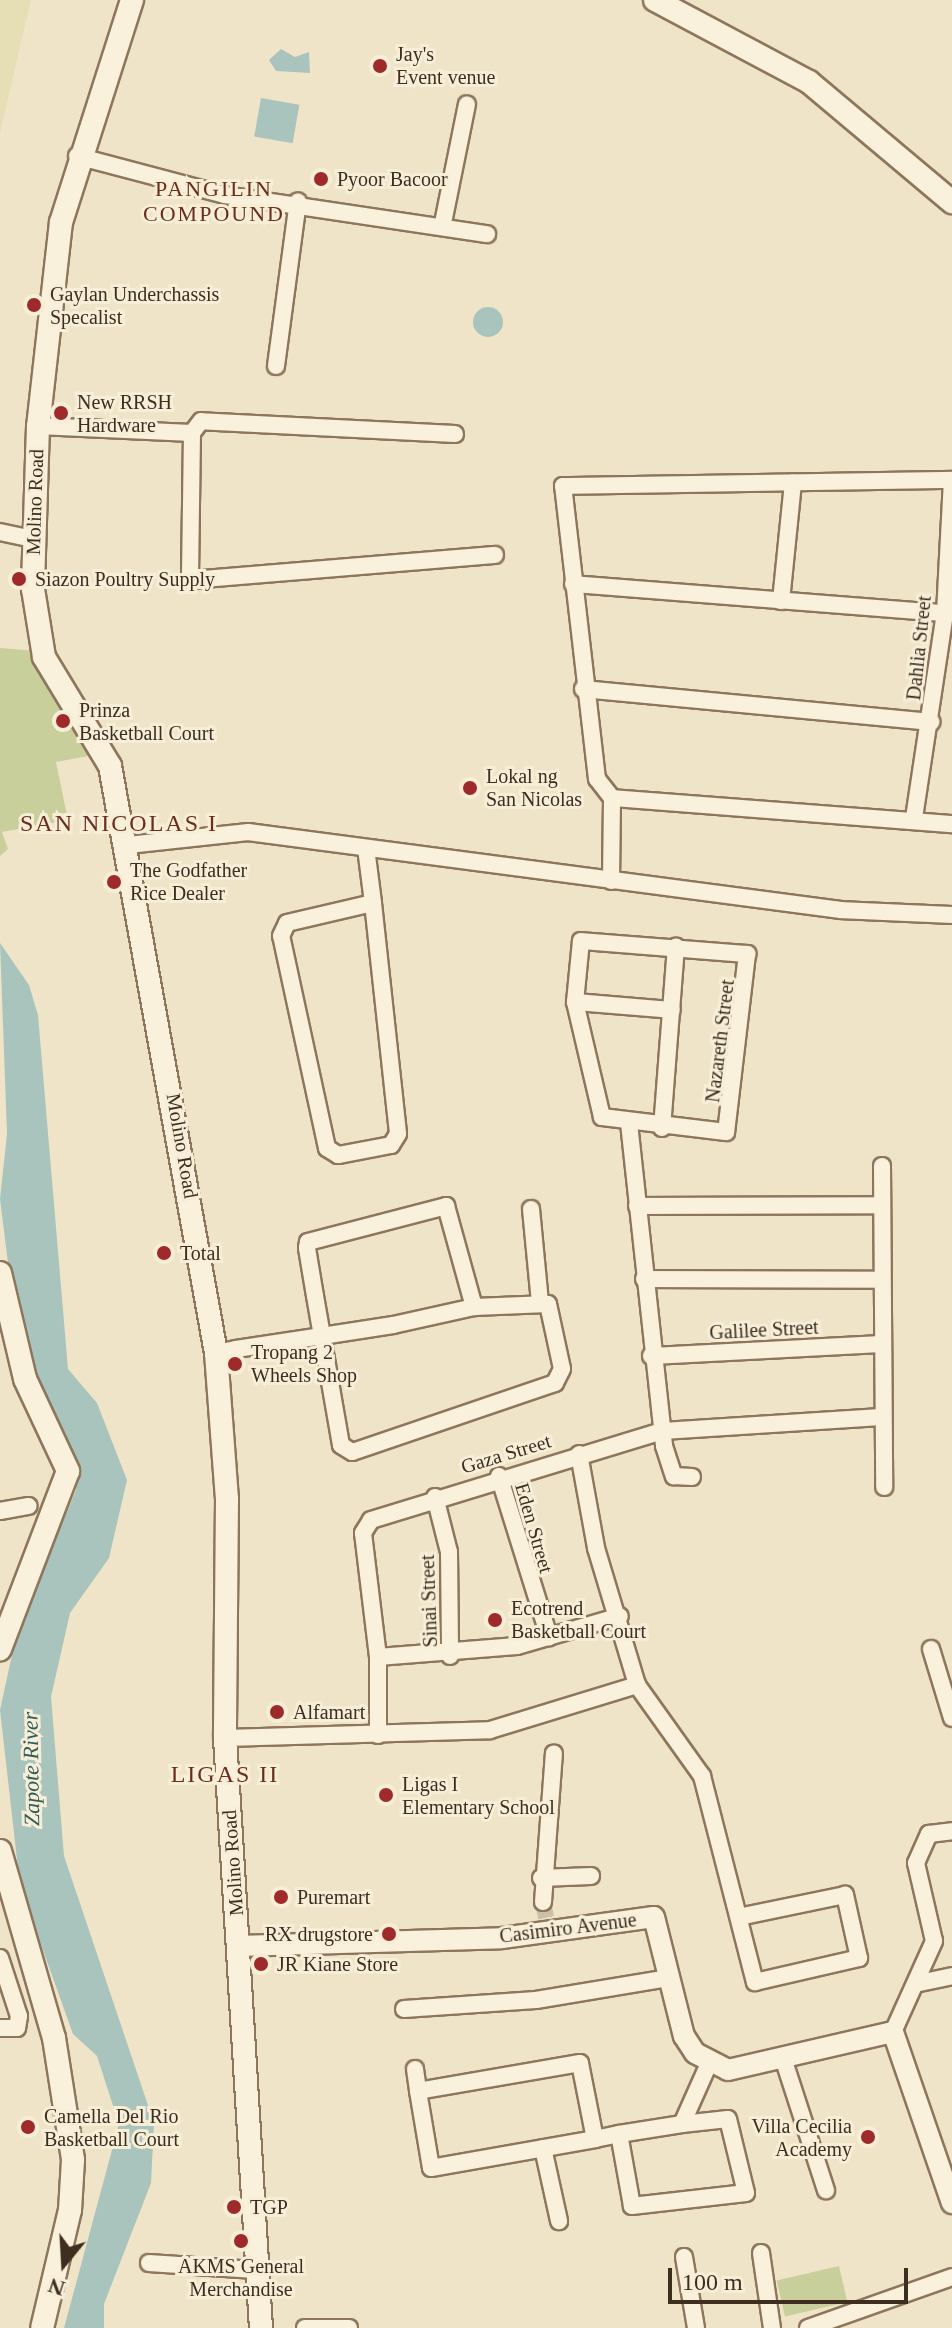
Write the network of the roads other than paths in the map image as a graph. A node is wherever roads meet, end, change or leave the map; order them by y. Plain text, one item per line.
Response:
1 (132, 0) edge
2 (655, 0) edge
3 (467, 104) dead end
4 (77, 156) junction
5 (298, 201) junction
6 (952, 202) edge
7 (443, 223) junction
8 (487, 234) dead end
9 (276, 366) dead end
10 (38, 426) junction
11 (192, 433) junction
12 (455, 434) dead end
13 (952, 480) edge
14 (793, 483) junction
15 (0, 532) edge
16 (33, 539) junction
17 (495, 555) dead end
18 (573, 584) junction
19 (781, 601) junction
20 (945, 613) junction
21 (583, 689) junction
22 (931, 722) junction
23 (612, 798) junction
24 (914, 819) junction
25 (952, 824) edge
26 (128, 845) junction
27 (366, 848) junction
28 (611, 881) junction
29 (373, 903) junction
30 (952, 915) edge
31 (676, 947) junction
32 (575, 1002) junction
33 (672, 1010) junction
34 (629, 1123) junction
35 (662, 1128) junction
36 (882, 1166) dead end
37 (879, 1205) junction
38 (637, 1206) junction
39 (531, 1209) dead end
40 (0, 1273) edge
41 (644, 1279) junction
42 (878, 1280) junction
43 (540, 1302) junction
44 (474, 1307) junction
45 (322, 1336) junction
46 (878, 1344) junction
47 (216, 1353) junction
48 (651, 1356) junction
49 (881, 1417) junction
50 (663, 1431) junction
51 (579, 1454) junction
52 (499, 1476) junction
53 (692, 1477) dead end
54 (884, 1487) dead end
55 (435, 1497) junction
56 (29, 1506) dead end
57 (0, 1511) edge
58 (620, 1616) junction
59 (549, 1637) junction
60 (0, 1649) edge
61 (931, 1649) dead end
62 (450, 1656) junction
63 (378, 1657) junction
64 (945, 1670) edge
65 (637, 1685) junction
66 (952, 1718) edge
67 (378, 1735) junction
68 (225, 1738) junction
69 (554, 1753) dead end
70 (952, 1831) edge
71 (2, 1874) edge
72 (591, 1876) dead end
73 (541, 1878) junction
74 (543, 1902) tunnel mouth
75 (739, 1917) junction
76 (238, 1946) junction
77 (0, 1958) edge
78 (669, 1978) junction
79 (951, 1981) edge
80 (915, 1984) junction
81 (404, 2009) dead end
82 (0, 2028) edge
83 (893, 2032) junction
84 (710, 2061) junction
85 (784, 2061) junction
86 (415, 2069) dead end
87 (418, 2091) junction
88 (682, 2124) junction
89 (619, 2134) junction
90 (595, 2139) junction
91 (543, 2148) junction
92 (946, 2168) edge
93 (826, 2190) dead end
94 (952, 2203) edge
95 (559, 2221) dead end
96 (761, 2253) dead end
97 (684, 2257) dead end
98 (149, 2263) dead end
99 (255, 2270) junction
100 (952, 2277) edge
101 (856, 2310) junction
102 (42, 2328) edge
103 (261, 2328) edge
104 (305, 2328) edge
105 (349, 2328) edge
106 (696, 2328) edge
107 (772, 2328) edge
108 (808, 2328) edge
109 (863, 2328) edge

1 - 4 main road, Molino Road
2 - 6 main road
3 - 7 street
4 - 5 street
4 - 10 main road, Molino Road
5 - 7 street
5 - 9 street
7 - 8 street
10 - 11 street
10 - 16 main road, Molino Road
11 - 12 street
11 - 17 street
13 - 14 street
13 - 20 street, Dahlia Street
14 - 18 street
14 - 19 street
15 - 16 street
16 - 26 main road, Molino Road
18 - 19 street
18 - 21 street
19 - 20 street
20 - 22 street, Dahlia Street
21 - 22 street
21 - 23 street
22 - 24 street, Dahlia Street
23 - 24 street
23 - 28 street
24 - 25 street
26 - 27 street
26 - 47 main road, Molino Road
27 - 28 street
27 - 29 street
28 - 30 street
29 - 29 street
31 - 32 street
31 - 33 street
31 - 35 street, Nazareth Street
32 - 33 street
32 - 34 street
33 - 35 street
34 - 35 street
34 - 38 street
36 - 37 street
37 - 38 street
37 - 42 street
38 - 41 street
39 - 43 street
40 - 60 main road
41 - 42 street
41 - 48 street
42 - 46 street
43 - 44 street
43 - 45 street
44 - 45 street
44 - 45 street
45 - 47 street
46 - 48 street, Galilee Street
46 - 49 street
47 - 68 main road, Molino Road
48 - 50 street
49 - 50 street, Gaza Street
49 - 54 street
50 - 51 street, Gaza Street
50 - 53 street
51 - 52 street, Gaza Street
51 - 58 street
52 - 55 street, Gaza Street
52 - 59 street, Eden Street
55 - 62 street, Sinai Street
55 - 63 street, Gaza Street
56 - 57 street
58 - 59 street
58 - 65 street
59 - 62 street
61 - 64 street
62 - 63 street
63 - 67 street
64 - 66 street
65 - 67 street
65 - 75 street
67 - 68 street
68 - 76 main road, Molino Road
69 - 73 street
70 - 80 street
71 - 102 main road
72 - 73 street
73 - 74 street
75 - 75 street
76 - 78 street, Casimiro Avenue
76 - 99 main road, Molino Road
77 - 82 street
78 - 81 street
78 - 84 street, Casimiro Avenue
79 - 80 street
80 - 83 street
83 - 85 street
83 - 92 street
84 - 85 street
84 - 88 street
85 - 93 street
86 - 87 street
87 - 90 street
87 - 91 street
88 - 89 street
88 - 89 street
89 - 90 street
90 - 91 street
91 - 95 street
92 - 94 street
96 - 107 street
97 - 106 street
98 - 99 street
99 - 103 main road, Molino Road
100 - 101 street
101 - 108 street
101 - 109 street
104 - 105 street

